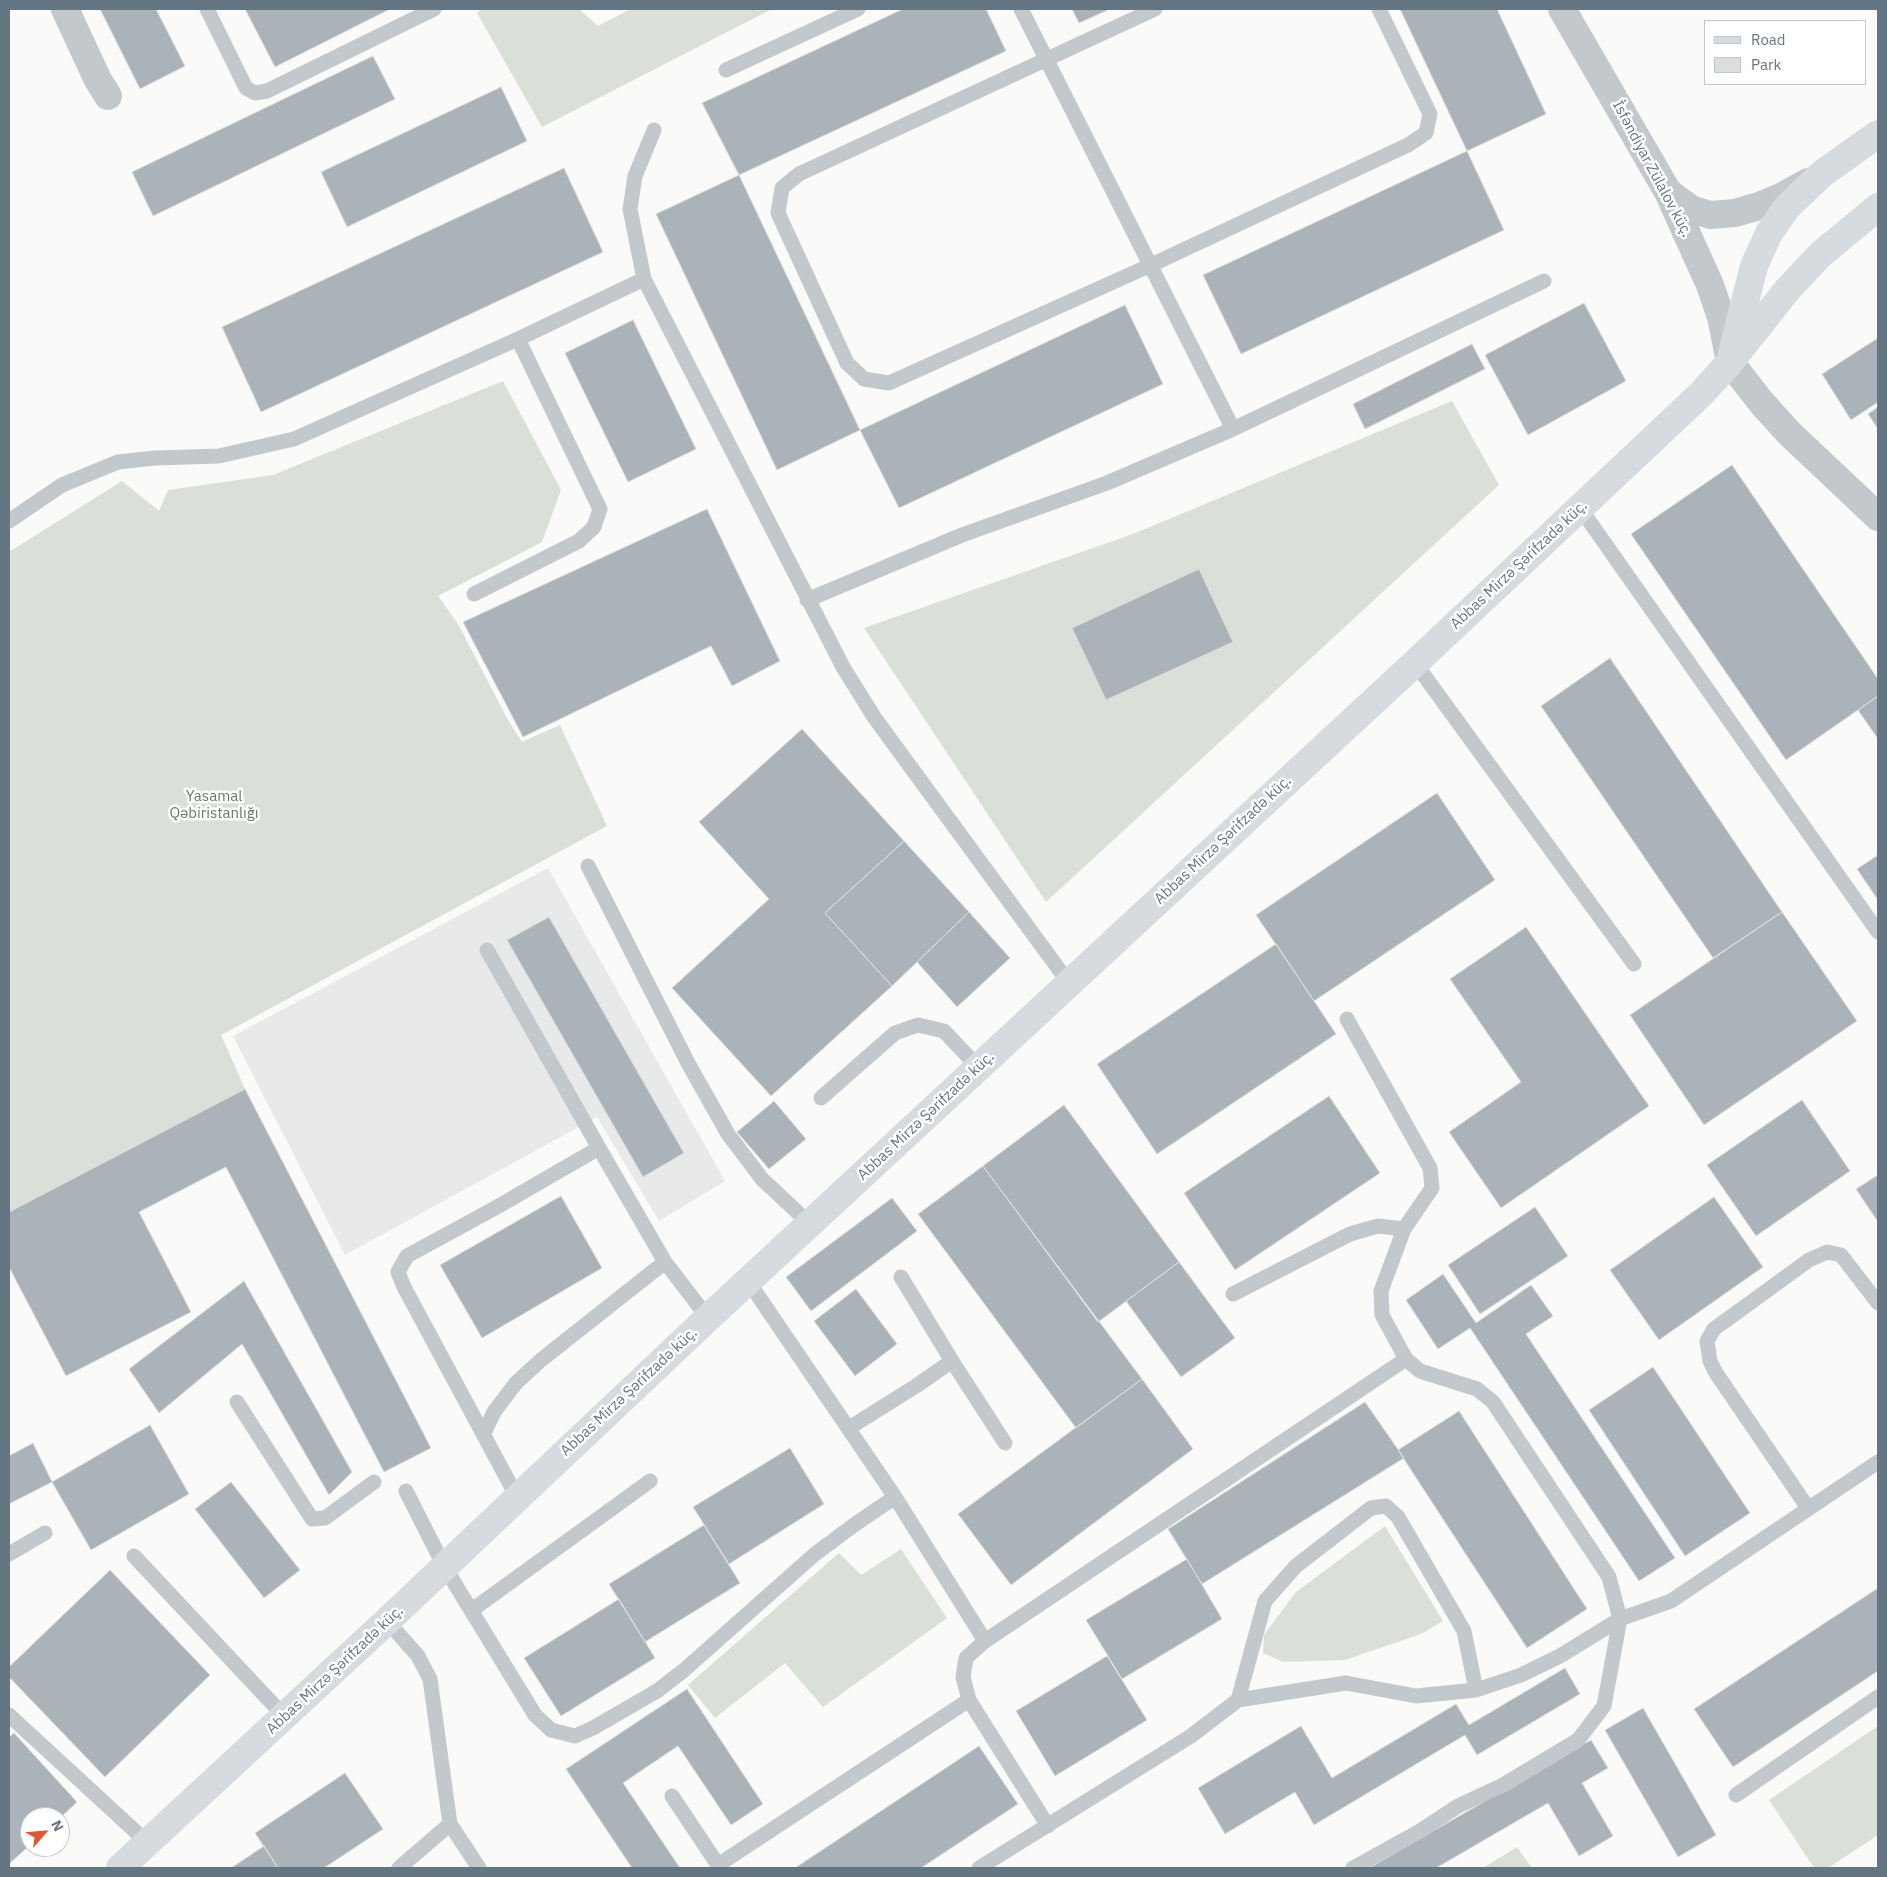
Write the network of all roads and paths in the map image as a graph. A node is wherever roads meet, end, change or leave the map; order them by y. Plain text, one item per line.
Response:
1 (65, 9) edge
2 (207, 9) edge
3 (434, 9) edge
4 (858, 9) edge
5 (1021, 9) edge
6 (1155, 9) edge
7 (1379, 9) edge
8 (1562, 9) edge
9 (1047, 59) junction
10 (726, 70) dead end
11 (108, 96) dead end
12 (654, 130) dead end
13 (1878, 134) edge
14 (1822, 173) junction
15 (1668, 192) junction
16 (1878, 207) edge
17 (1151, 264) junction
18 (644, 279) junction
19 (1544, 281) dead end
20 (518, 339) junction
21 (1730, 362) junction
22 (1233, 429) junction
23 (1580, 508) junction
24 (1878, 517) edge
25 (9, 521) edge
26 (474, 594) dead end
27 (807, 600) junction
28 (1415, 663) junction
29 (588, 866) dead end
30 (1878, 932) edge
31 (487, 950) dead end
32 (1634, 964) dead end
33 (1069, 983) junction
34 (1348, 1019) dead end
35 (978, 1067) junction
36 (821, 1098) dead end
37 (599, 1148) junction
38 (810, 1224) junction
39 (1404, 1228) junction
40 (665, 1262) junction
41 (901, 1277) dead end
42 (748, 1281) junction
43 (1233, 1294) dead end
44 (1878, 1303) edge
45 (708, 1318) junction
46 (1406, 1359) junction
47 (952, 1361) junction
48 (238, 1402) dead end
49 (849, 1428) junction
50 (484, 1433) junction
51 (1005, 1443) dead end
52 (1878, 1462) edge
53 (374, 1482) dead end
54 (650, 1482) dead end
55 (406, 1491) dead end
56 (517, 1497) junction
57 (895, 1497) junction
58 (1808, 1508) junction
59 (45, 1533) dead end
60 (9, 1554) edge
61 (134, 1556) dead end
62 (444, 1566) junction
63 (472, 1610) junction
64 (1620, 1619) junction
65 (387, 1621) junction
66 (985, 1641) junction
67 (1476, 1690) junction
68 (1878, 1697) edge
69 (969, 1700) junction
70 (1238, 1700) junction
71 (9, 1715) edge
72 (285, 1717) junction
73 (1736, 1795) dead end
74 (672, 1796) dead end
75 (450, 1824) junction
76 (1048, 1826) junction
77 (148, 1843) junction
78 (719, 1867) edge
79 (120, 1868) edge
80 (399, 1868) edge
81 (479, 1868) edge
82 (979, 1868) edge
83 (1353, 1868) edge

1 - 11 street
2 - 3 lane
4 - 10 lane
5 - 9 lane
6 - 9 lane
7 - 17 lane
8 - 15 street, İsfəndiyar Zülalov küç.
9 - 17 lane
9 - 17 lane
12 - 18 lane
13 - 14 main road, Abbas Mirzə Şərifzadə küç.
14 - 15 street
14 - 21 main road, Abbas Mirzə Şərifzadə küç.
15 - 21 street, İsfəndiyar Zülalov küç.
16 - 21 main road, Abbas Mirzə Şərifzadə küç.
17 - 22 lane
18 - 20 lane
18 - 27 lane
19 - 22 lane
20 - 25 lane
20 - 26 lane
21 - 23 main road, Abbas Mirzə Şərifzadə küç.
21 - 24 street, İsfəndiyar Zülalov küç.
22 - 27 lane
23 - 28 main road, Abbas Mirzə Şərifzadə küç.
23 - 30 lane
27 - 33 lane
28 - 32 lane
28 - 33 main road, Abbas Mirzə Şərifzadə küç.
29 - 38 lane
31 - 37 lane
33 - 35 main road, Abbas Mirzə Şərifzadə küç.
34 - 39 lane
35 - 36 lane
35 - 38 main road, Abbas Mirzə Şərifzadə küç.
37 - 40 lane
37 - 50 lane
38 - 42 main road, Abbas Mirzə Şərifzadə küç.
39 - 43 lane
39 - 46 lane
40 - 45 lane
40 - 50 lane
41 - 47 lane
42 - 45 main road, Abbas Mirzə Şərifzadə küç.
42 - 49 lane
44 - 58 lane
45 - 56 main road, Abbas Mirzə Şərifzadə küç.
46 - 64 lane
46 - 66 lane
47 - 49 lane
47 - 51 lane
48 - 53 lane
49 - 57 lane
50 - 56 lane
52 - 58 lane
54 - 63 lane
55 - 62 lane
56 - 62 main road, Abbas Mirzə Şərifzadə küç.
57 - 63 lane
57 - 66 lane
58 - 64 lane
59 - 60 lane
61 - 72 lane
62 - 63 lane
62 - 65 main road, Abbas Mirzə Şərifzadə küç.
64 - 67 lane
64 - 83 lane
65 - 72 main road, Abbas Mirzə Şərifzadə küç.
65 - 75 lane
66 - 69 lane
67 - 70 lane
67 - 70 lane
68 - 73 lane
69 - 76 lane
69 - 78 lane
70 - 76 lane
71 - 77 lane
72 - 77 main road, Abbas Mirzə Şərifzadə küç.
74 - 78 lane
75 - 80 lane
75 - 81 lane
76 - 82 lane
77 - 79 main road, Abbas Mirzə Şərifzadə küç.

